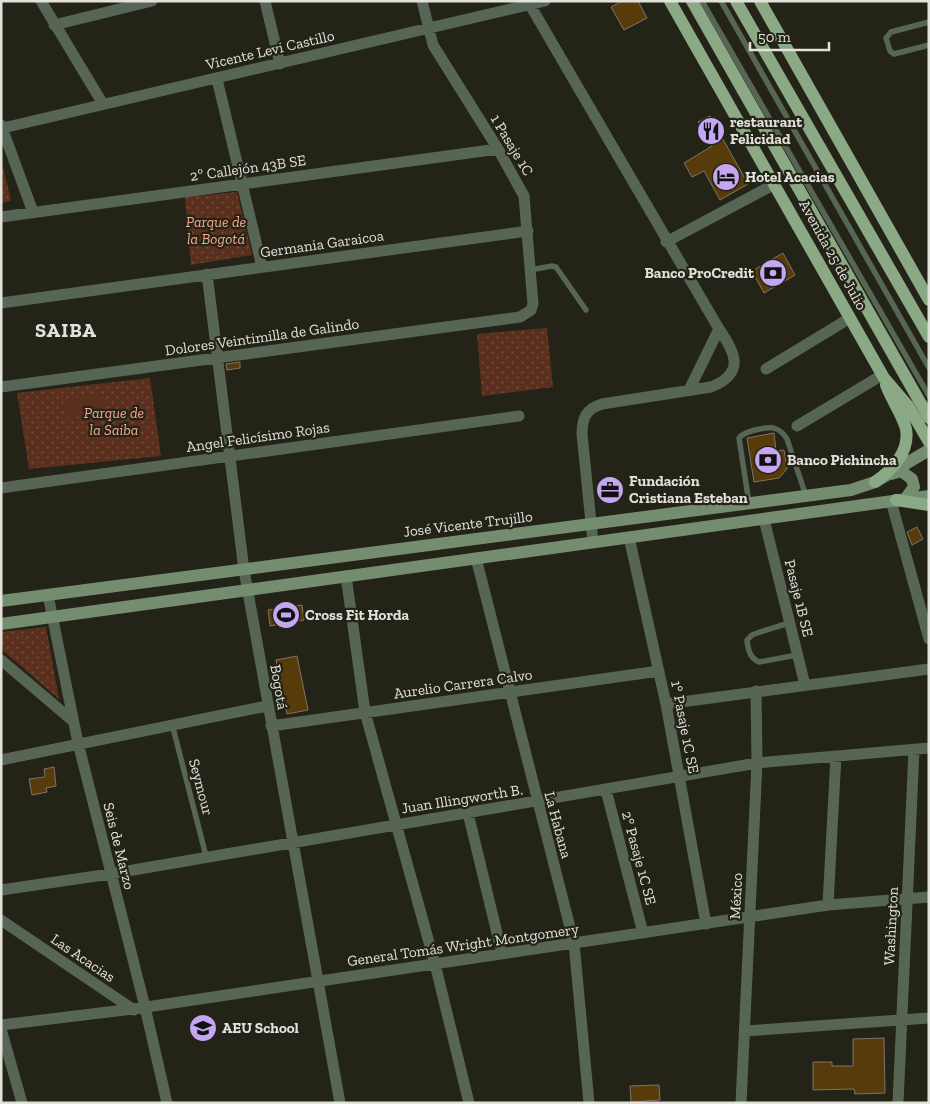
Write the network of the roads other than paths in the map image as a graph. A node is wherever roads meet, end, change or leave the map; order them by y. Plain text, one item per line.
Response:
1 (41, 1) edge
2 (152, 1) edge
3 (265, 1) edge
4 (422, 1) edge
5 (545, 1) edge
6 (670, 1) edge
7 (679, 1) edge
8 (692, 1) edge
9 (702, 1) edge
10 (721, 1) edge
11 (736, 1) edge
12 (760, 1) edge
13 (530, 5) junction
14 (929, 22) edge
15 (54, 25) junction
16 (428, 29) junction
17 (714, 39) junction
18 (929, 45) edge
19 (280, 64) junction
20 (217, 79) junction
21 (103, 104) junction
22 (2, 127) edge
23 (498, 149) junction
24 (242, 184) junction
25 (775, 184) junction
26 (33, 212) junction
27 (1, 217) edge
28 (528, 230) junction
29 (666, 242) junction
30 (262, 267) junction
31 (530, 270) junction
32 (207, 274) junction
33 (929, 300) edge
34 (1, 303) edge
35 (586, 310) dead end
36 (526, 314) joint
37 (850, 318) junction
38 (718, 329) junction
39 (929, 338) edge
40 (890, 340) junction
41 (217, 358) junction
42 (929, 368) edge
43 (766, 369) dead end
44 (883, 377) junction
45 (1, 387) edge
46 (689, 390) junction
47 (929, 396) edge
48 (519, 416) dead end
49 (929, 418) edge
50 (797, 426) dead end
51 (929, 442) edge
52 (929, 450) edge
53 (230, 456) junction
54 (881, 478) junction
55 (1, 488) edge
56 (806, 496) junction
57 (929, 496) edge
58 (898, 500) junction
59 (749, 503) junction
60 (929, 505) edge
61 (764, 519) junction
62 (591, 524) junction
63 (629, 537) junction
64 (593, 542) junction
65 (476, 558) junction
66 (244, 570) junction
67 (346, 576) junction
68 (247, 590) junction
69 (48, 595) junction
70 (1, 601) edge
71 (52, 617) junction
72 (789, 623) junction
73 (1, 624) edge
74 (929, 639) edge
75 (797, 655) junction
76 (1, 660) edge
77 (929, 669) edge
78 (658, 671) junction
79 (805, 685) junction
80 (756, 691) junction
81 (510, 692) junction
82 (666, 704) junction
83 (267, 706) junction
84 (365, 712) junction
85 (72, 721) junction
86 (172, 724) junction
87 (271, 726) junction
88 (78, 743) junction
89 (929, 748) edge
90 (914, 750) junction
91 (836, 756) junction
92 (1, 760) edge
93 (757, 763) junction
94 (680, 777) junction
95 (606, 790) junction
96 (536, 802) junction
97 (468, 813) junction
98 (396, 825) junction
99 (294, 842) junction
100 (206, 856) junction
101 (110, 874) junction
102 (1, 890) edge
103 (929, 897) edge
104 (907, 898) junction
105 (828, 905) junction
106 (750, 918) junction
107 (1, 920) edge
108 (706, 924) junction
109 (643, 933) junction
110 (574, 944) junction
111 (502, 954) junction
112 (435, 964) junction
113 (320, 981) junction
114 (145, 1007) junction
115 (132, 1009) junction
116 (929, 1018) edge
117 (148, 1020) junction
118 (902, 1020) junction
119 (1, 1025) edge
120 (1, 1029) edge
121 (745, 1031) junction
122 (22, 1103) edge
123 (167, 1103) edge
124 (340, 1103) edge
125 (469, 1103) edge
126 (589, 1103) edge
127 (742, 1103) edge
128 (898, 1103) edge

1 - 15 street
2 - 15 street
3 - 19 street
4 - 16 street, 1 Pasaje 1C
5 - 13 street, Vicente Levi Castillo
6 - 25 main road, Avenida 25 de Julio
7 - 17 main road
8 - 17 main road, Avenida 25 de Julio
9 - 40 lane, Avenida 25 de Julio
10 - 42 lane, Avenida 25 de Julio
11 - 39 main road
12 - 33 main road
13 - 16 street, Vicente Levi Castillo
13 - 29 street
14 - 18 lane
15 - 21 street
16 - 19 street, Vicente Levi Castillo
16 - 23 street, 1 Pasaje 1C
17 - 40 main road, Avenida 25 de Julio
19 - 20 street, Vicente Levi Castillo
20 - 21 street, Vicente Levi Castillo
20 - 24 street
21 - 22 street, Vicente Levi Castillo
22 - 26 street
23 - 24 street, 2º Callejón 43B SE
23 - 28 street, 1 Pasaje 1C
24 - 26 street, 2º Callejón 43B SE
24 - 30 street
25 - 29 street
25 - 37 main road, Avenida 25 de Julio
26 - 27 street, 2º Callejón 43B SE
28 - 30 street, Germania Garaicoa
28 - 31 street, 1 Pasaje 1C
29 - 38 street
30 - 32 street, Germania Garaicoa
31 - 35 lane
31 - 36 street, 1 Pasaje 1C
32 - 34 street, Germania Garaicoa
32 - 41 street, Bogotá
36 - 41 street, Dolores Veintimilla de Galindo
37 - 43 street
37 - 44 main road, Avenida 25 de Julio
38 - 46 street
38 - 46 street
40 - 47 lane, Avenida 25 de Julio
40 - 49 main road, Avenida 25 de Julio
41 - 45 street, Dolores Veintimilla de Galindo
41 - 53 street, Bogotá
44 - 50 street
44 - 51 main road, Avenida 25 de Julio
44 - 54 main road
46 - 62 street
48 - 53 street, Angel Felicísimo Rojas
52 - 54 main road, José Vicente Trujillo
53 - 55 street, Angel Felicísimo Rojas
53 - 66 street, Bogotá
54 - 56 main road, José Vicente Trujillo
54 - 58 main road
56 - 59 main road, José Vicente Trujillo
56 - 59 lane
57 - 58 main road
58 - 60 main road
58 - 61 main road
58 - 74 street
59 - 62 main road, José Vicente Trujillo
61 - 63 main road
61 - 72 street, Pasaje 1B SE
62 - 64 street
62 - 66 main road, José Vicente Trujillo
63 - 64 main road
63 - 78 street, 1° Pasaje 1C SE
64 - 65 main road
65 - 67 main road
65 - 81 street, La Habana
66 - 68 street, Bogotá
66 - 69 main road, José Vicente Trujillo
67 - 68 main road
67 - 84 street
68 - 71 main road
68 - 83 street, Bogotá
69 - 70 main road, José Vicente Trujillo
69 - 71 street, Seis de Marzo
71 - 73 main road
71 - 85 street, Seis de Marzo
72 - 75 street, Pasaje 1B SE
72 - 75 lane
75 - 79 street, Pasaje 1B SE
76 - 85 street
77 - 79 street
78 - 81 street, Aurelio Carrera Calvo
78 - 82 street, 1° Pasaje 1C SE
79 - 80 street
80 - 82 street
80 - 93 street, México
81 - 84 street, Aurelio Carrera Calvo
81 - 96 street, La Habana
82 - 94 street, 1° Pasaje 1C SE
83 - 86 street
83 - 87 street, Bogotá
84 - 87 street, Aurelio Carrera Calvo
84 - 98 street
85 - 88 street, Seis de Marzo
86 - 88 street
86 - 100 lane, Seymour
87 - 99 street, Bogotá
88 - 92 street
88 - 101 street, Seis de Marzo
89 - 90 street, Juan Illingworth B.
90 - 91 street, Juan Illingworth B.
90 - 104 street, Washington
91 - 93 street, Juan Illingworth B.
91 - 105 street
93 - 94 street, Juan Illingworth B.
93 - 106 street, México
94 - 95 street, Juan Illingworth B.
94 - 108 street, 1° Pasaje 1C SE
95 - 96 street, Juan Illingworth B.
95 - 109 street, 2° Pasaje 1C SE
96 - 97 street, Juan Illingworth B.
96 - 110 street, La Habana
97 - 98 street, Juan Illingworth B.
97 - 111 street
98 - 99 street, Juan Illingworth B.
98 - 112 street
99 - 100 street, Juan Illingworth B.
99 - 113 street, Bogotá
100 - 101 street, Juan Illingworth B.
101 - 102 street, Juan Illingworth B.
101 - 114 street, Seis de Marzo
103 - 104 street, General Tomás Wright Montgomery
104 - 105 street, General Tomás Wright Montgomery
104 - 118 street, Washington
105 - 106 street, General Tomás Wright Montgomery
106 - 108 street, General Tomás Wright Montgomery
106 - 121 street, México
107 - 115 street, Las Acacias
108 - 109 street, General Tomás Wright Montgomery
109 - 110 street, General Tomás Wright Montgomery
110 - 111 street, General Tomás Wright Montgomery
110 - 126 street, La Habana
111 - 112 street, General Tomás Wright Montgomery
112 - 113 street, General Tomás Wright Montgomery
112 - 125 street
113 - 114 street, General Tomás Wright Montgomery
113 - 124 street, Bogotá
114 - 115 street, General Tomás Wright Montgomery
114 - 117 street, Seis de Marzo
115 - 117 street, Las Acacias
115 - 119 street, General Tomás Wright Montgomery
116 - 118 street
117 - 123 street, Seis de Marzo
118 - 121 street
118 - 128 street, Washington
120 - 122 street
121 - 127 street, México

